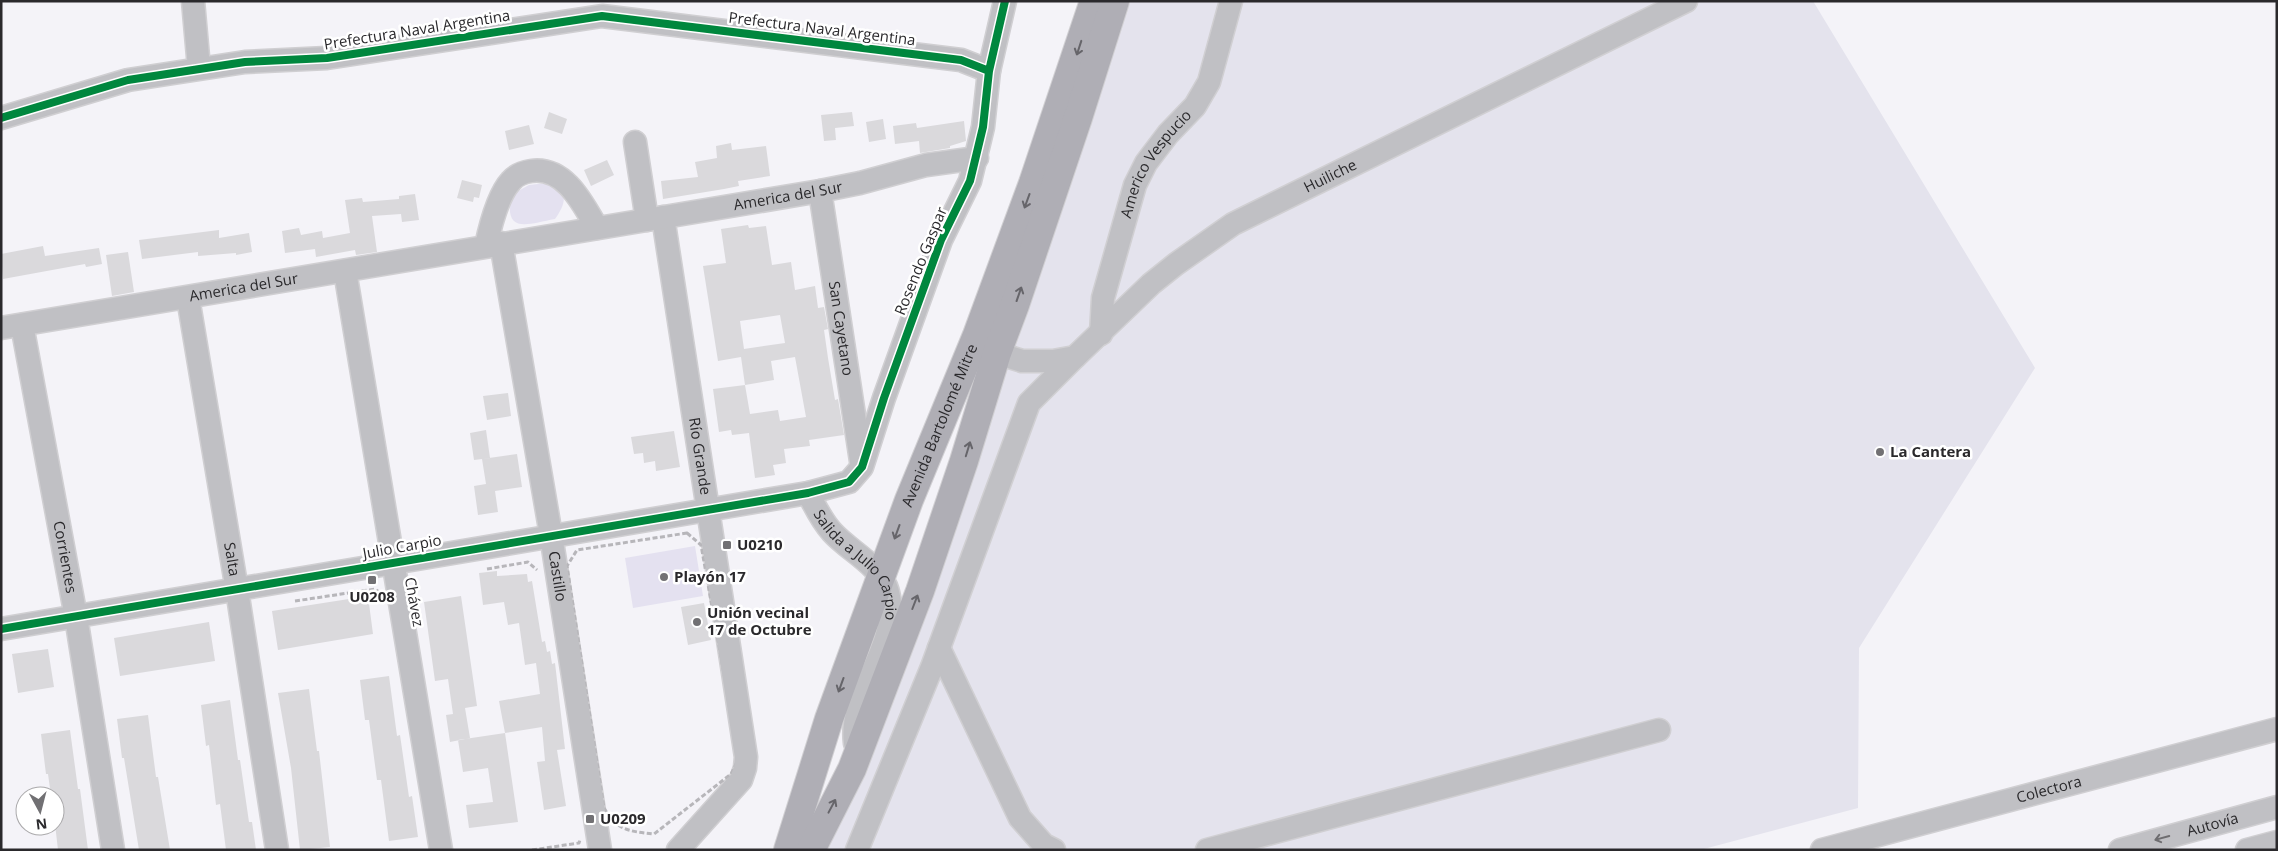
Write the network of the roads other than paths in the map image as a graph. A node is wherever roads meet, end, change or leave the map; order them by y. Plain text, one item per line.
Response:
1 (193, 1) edge
2 (1005, 1) edge
3 (1094, 1) edge
4 (1115, 1) edge
5 (1231, 1) edge
6 (1686, 1) edge
7 (600, 8) edge
8 (199, 68) junction
9 (989, 71) junction
10 (1, 118) edge
11 (636, 142) dead end
12 (976, 158) junction
13 (820, 190) junction
14 (655, 218) junction
15 (597, 228) junction
16 (494, 245) junction
17 (345, 271) junction
18 (188, 298) junction
19 (12, 327) edge
20 (1101, 334) junction
21 (997, 353) junction
22 (1075, 357) junction
23 (862, 467) junction
24 (808, 493) junction
25 (708, 508) junction
26 (551, 535) junction
27 (393, 563) junction
28 (881, 575) junction
29 (237, 590) junction
30 (76, 617) junction
31 (1, 629) edge
32 (939, 648) junction
33 (2277, 729) edge
34 (1659, 730) dead end
35 (857, 754) junction
36 (2277, 807) edge
37 (2277, 842) edge
38 (600, 849) edge
39 (112, 850) edge
40 (276, 850) edge
41 (441, 850) edge
42 (596, 850) edge
43 (678, 850) edge
44 (788, 850) edge
45 (811, 850) edge
46 (857, 850) edge
47 (1054, 850) edge
48 (1207, 850) edge
49 (1822, 850) edge
50 (2120, 850) edge
51 (2247, 850) edge

1 - 8 street
2 - 9 street, Rosendo Gaspar
3 -> 28 main road, Avenida Bartolomé Mitre
21 -> 4 main road, Avenida Bartolomé Mitre
5 - 20 street, Americo Vespucio
6 - 20 street, Huiliche
7 - 8 street, Prefectura Naval Argentina
7 - 9 street, Prefectura Naval Argentina
8 - 10 street, Prefectura Naval Argentina
9 - 12 street, Rosendo Gaspar
11 - 14 street, Río Grande
12 - 13 street, America del Sur
12 - 23 street, Rosendo Gaspar
13 - 14 street, America del Sur
13 - 23 street, San Cayetano
14 - 15 street, America del Sur
14 - 25 street, Río Grande
15 - 16 street, America del Sur
15 - 16 street
16 - 17 street, America del Sur
16 - 26 street, Castillo
17 - 18 street, America del Sur
17 - 27 street, Chávez
18 - 19 street, America del Sur
18 - 29 street, Salta
19 - 30 street, Corrientes
20 - 22 street, Huiliche
21 - 22 street
35 -> 21 main road, Avenida Bartolomé Mitre
22 - 32 street, Huiliche
23 - 24 street
24 - 25 street, Julio Carpio
24 - 28 street, Salida a Julio Carpio
25 - 26 street, Julio Carpio
25 - 43 street, Río Grande
26 - 27 street, Julio Carpio
26 - 38 street, Castillo
27 - 29 street, Julio Carpio
27 - 41 street, Chávez
28 - 35 street, Salida a Julio Carpio
28 -> 44 main road, Avenida Bartolomé Mitre
29 - 30 street, Julio Carpio
29 - 40 street, Salta
30 - 31 street, Julio Carpio
30 - 39 street, Corrientes
32 - 46 street, Huiliche
32 - 47 street
33 - 49 street, Colectora
34 - 48 street
45 -> 35 main road, Avenida Bartolomé Mitre
36 -> 50 street, Autovía
37 - 51 street
38 - 42 street

